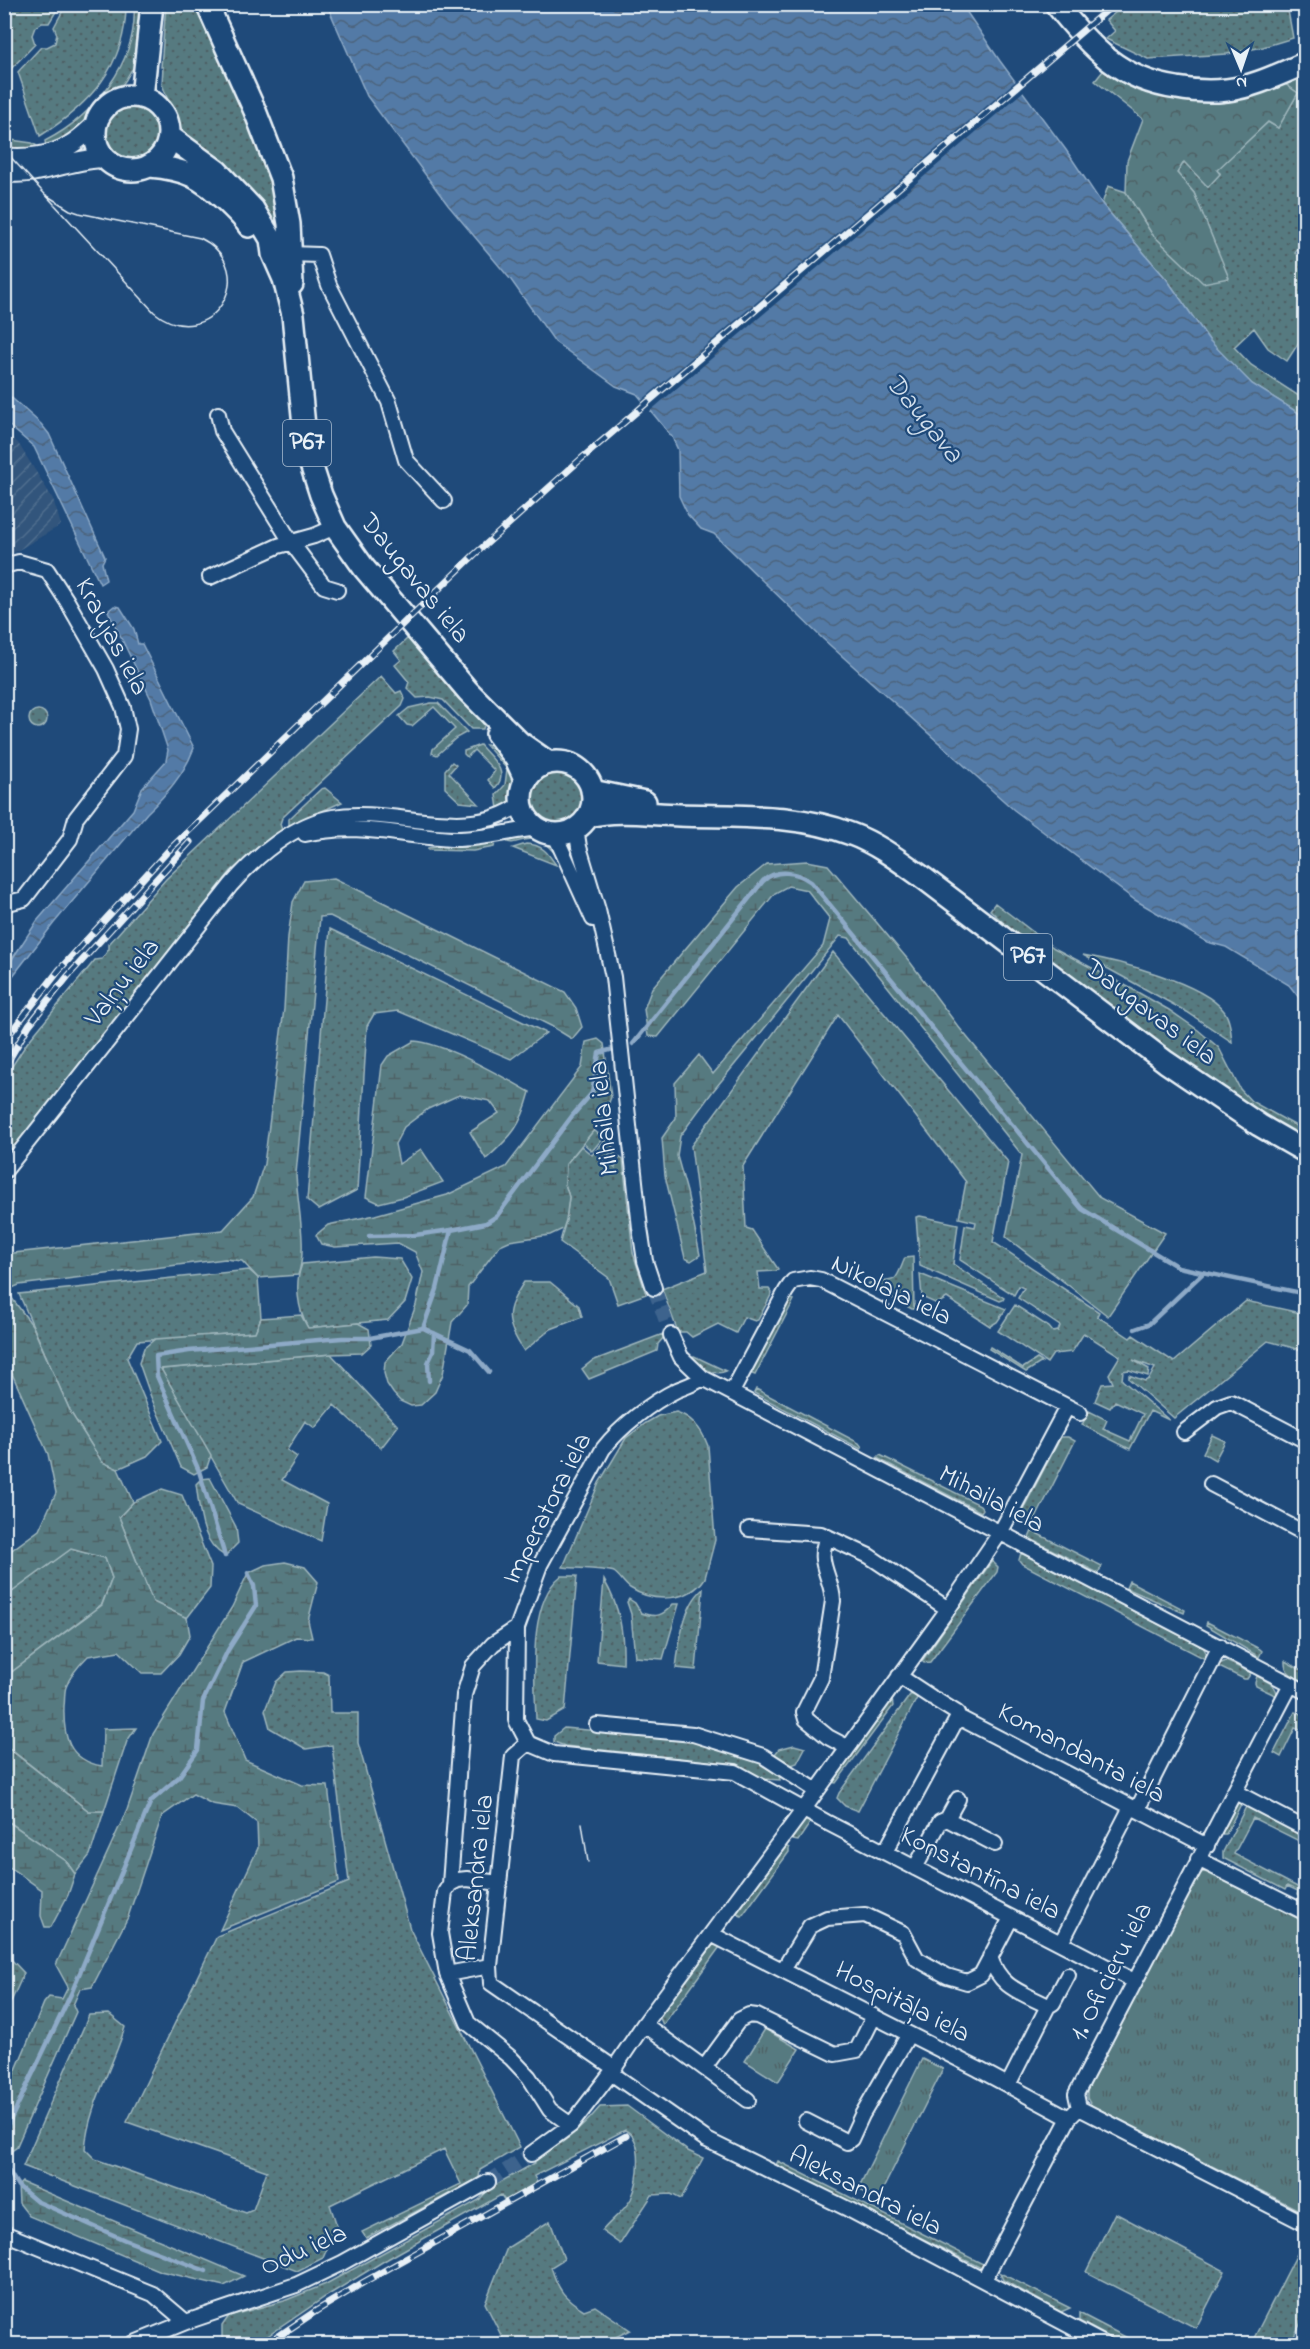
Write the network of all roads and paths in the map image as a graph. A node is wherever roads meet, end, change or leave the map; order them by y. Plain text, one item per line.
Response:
1 (152, 4) edge
2 (207, 4) edge
3 (1056, 4) edge
4 (1305, 63) edge
5 (142, 98) junction
6 (97, 123) junction
7 (169, 136) junction
8 (4, 157) edge
9 (105, 158) junction
10 (150, 166) junction
11 (4, 172) edge
12 (282, 254) junction
13 (218, 414) dead end
14 (444, 501) dead end
15 (335, 527) junction
16 (291, 542) junction
17 (4, 566) edge
18 (210, 577) dead end
19 (337, 590) dead end
20 (468, 691) junction
21 (549, 763) junction
22 (526, 781) junction
23 (592, 790) junction
24 (522, 803) junction
25 (740, 816) junction
26 (582, 822) junction
27 (546, 831) junction
28 (290, 836) junction
29 (4, 904) edge
30 (605, 942) junction
31 (1305, 1152) edge
32 (4, 1172) edge
33 (654, 1288) tunnel mouth
34 (671, 1335) tunnel mouth
35 (703, 1378) junction
36 (732, 1392) junction
37 (1067, 1407) junction
38 (1080, 1413) dead end
39 (1184, 1432) dead end
40 (1305, 1441) edge
41 (1211, 1484) dead end
42 (749, 1529) dead end
43 (1000, 1533) junction
44 (1305, 1534) edge
45 (828, 1537) junction
46 (948, 1609) junction
47 (517, 1628) junction
48 (1221, 1646) junction
49 (899, 1676) junction
50 (1291, 1684) junction
51 (1305, 1692) edge
52 (958, 1717) junction
53 (597, 1725) dead end
54 (528, 1743) junction
55 (847, 1747) junction
56 (817, 1791) junction
57 (1235, 1792) junction
58 (958, 1799) dead end
59 (1134, 1808) junction
60 (804, 1809) junction
61 (947, 1819) junction
62 (1305, 1829) edge
63 (995, 1844) dead end
64 (1207, 1846) junction
65 (885, 1852) junction
66 (1198, 1859) junction
67 (915, 1868) junction
68 (500, 1883) junction
69 (450, 1884) junction
70 (1305, 1913) edge
71 (1011, 1918) junction
72 (711, 1934) junction
73 (1061, 1943) junction
74 (990, 1957) junction
75 (490, 1966) junction
76 (783, 1970) junction
77 (447, 1974) junction
78 (1068, 1975) dead end
79 (1134, 1981) junction
80 (1048, 2006) junction
81 (874, 2016) junction
82 (644, 2024) junction
83 (909, 2034) junction
84 (704, 2068) junction
85 (612, 2071) junction
86 (1008, 2085) junction
87 (748, 2100) dead end
88 (1074, 2113) junction
89 (806, 2121) dead end
90 (571, 2125) junction
91 (531, 2154) tunnel mouth
92 (488, 2182) tunnel mouth
93 (1305, 2224) edge
94 (4, 2233) edge
95 (984, 2280) junction
96 (186, 2322) junction
97 (132, 2344) edge
98 (1104, 2344) edge

1 - 5 main road
2 - 12 main road
3 - 4 main road
5 - 6 main road
5 - 7 main road
6 - 8 street
6 - 9 main road
7 - 10 main road
7 - 12 main road, Daugavas iela / P67
9 - 10 main road, P67
9 - 11 street
10 - 12 main road, Daugavas iela / P67
12 - 14 street
12 - 15 main road, Daugavas iela / P67
13 - 16 street
15 - 16 street
15 - 20 main road, Daugavas iela / P67
16 - 18 street
16 - 19 street
17 - 29 street, Kraujas iela
20 - 21 main road, Daugavas iela / P67
20 - 22 main road, Daugavas iela / P67
21 - 22 main road
21 - 23 main road, P67
22 - 24 main road
23 - 25 main road, Daugavas iela / P67
23 - 26 main road
24 - 27 main road
24 - 28 street, Vaļņu iela
25 - 26 main road, Daugavas iela / P67
25 - 31 main road, Daugavas iela / P67
26 - 27 main road, P67
26 - 30 street, Mihaila iela
27 - 28 street, Vaļņu iela
27 - 30 street, Mihaila iela
28 - 32 street, Vaļņu iela
30 - 33 street, Mihaila iela
34 - 35 street, Mihaila iela
35 - 36 street, Mihaila iela
35 - 47 street, Imperatora iela
36 - 37 street, Nikolaja iela
36 - 43 street, Mihaila iela
37 - 38 street, Nikolaja iela
37 - 43 street
39 - 40 street
41 - 44 street
42 - 45 street
43 - 46 street
43 - 48 street, Mihaila iela
45 - 46 street
45 - 55 street
46 - 49 street
47 - 54 street, Imperatora iela
47 - 69 street
48 - 50 street, Mihaila iela
48 - 59 street
49 - 52 street, Komandanta iela
49 - 55 street
50 - 51 street, Mihaila iela
50 - 57 street, 1. Oficieru iela
52 - 59 street, Komandanta iela
52 - 65 street
53 - 56 street
54 - 60 street
54 - 68 street, Aleksandra iela
55 - 56 street
56 - 60 street
57 - 62 street
57 - 64 street, 1. Oficieru iela
58 - 61 street
59 - 64 street, Komandanta iela
59 - 73 street
60 - 65 street, Konstantīna iela
60 - 72 street
61 - 63 street
61 - 67 street
64 - 66 street, 1. Oficieru iela
65 - 67 street, Konstantīna iela
66 - 70 street
66 - 79 street, 1. Oficieru iela
67 - 71 street, Konstantīna iela
68 - 69 street
68 - 75 street, Aleksandra iela
69 - 77 street
71 - 73 street, Konstantīna iela
71 - 74 street
72 - 76 street, Hospitāļa iela
72 - 82 street
73 - 79 street, Konstantīna iela
74 - 76 street
74 - 80 street
75 - 77 street
75 - 85 street, Aleksandra iela
76 - 81 street, Hospitāļa iela
77 - 90 street
78 - 80 street
79 - 88 street, 1. Oficieru iela
80 - 86 street
81 - 83 street, Hospitāļa iela
81 - 84 street
82 - 84 street
82 - 85 street
83 - 86 street, Hospitāļa iela
83 - 89 street
84 - 87 street
85 - 90 street
85 - 95 street, Aleksandra iela
86 - 88 street, Hospitāļa iela
88 - 93 street, Hospitāļa iela
88 - 95 street, 1. Oficieru iela
90 - 91 street
92 - 96 street, Odu iela
94 - 96 street
95 - 98 street, Aleksandra iela
96 - 97 street, Odu iela

